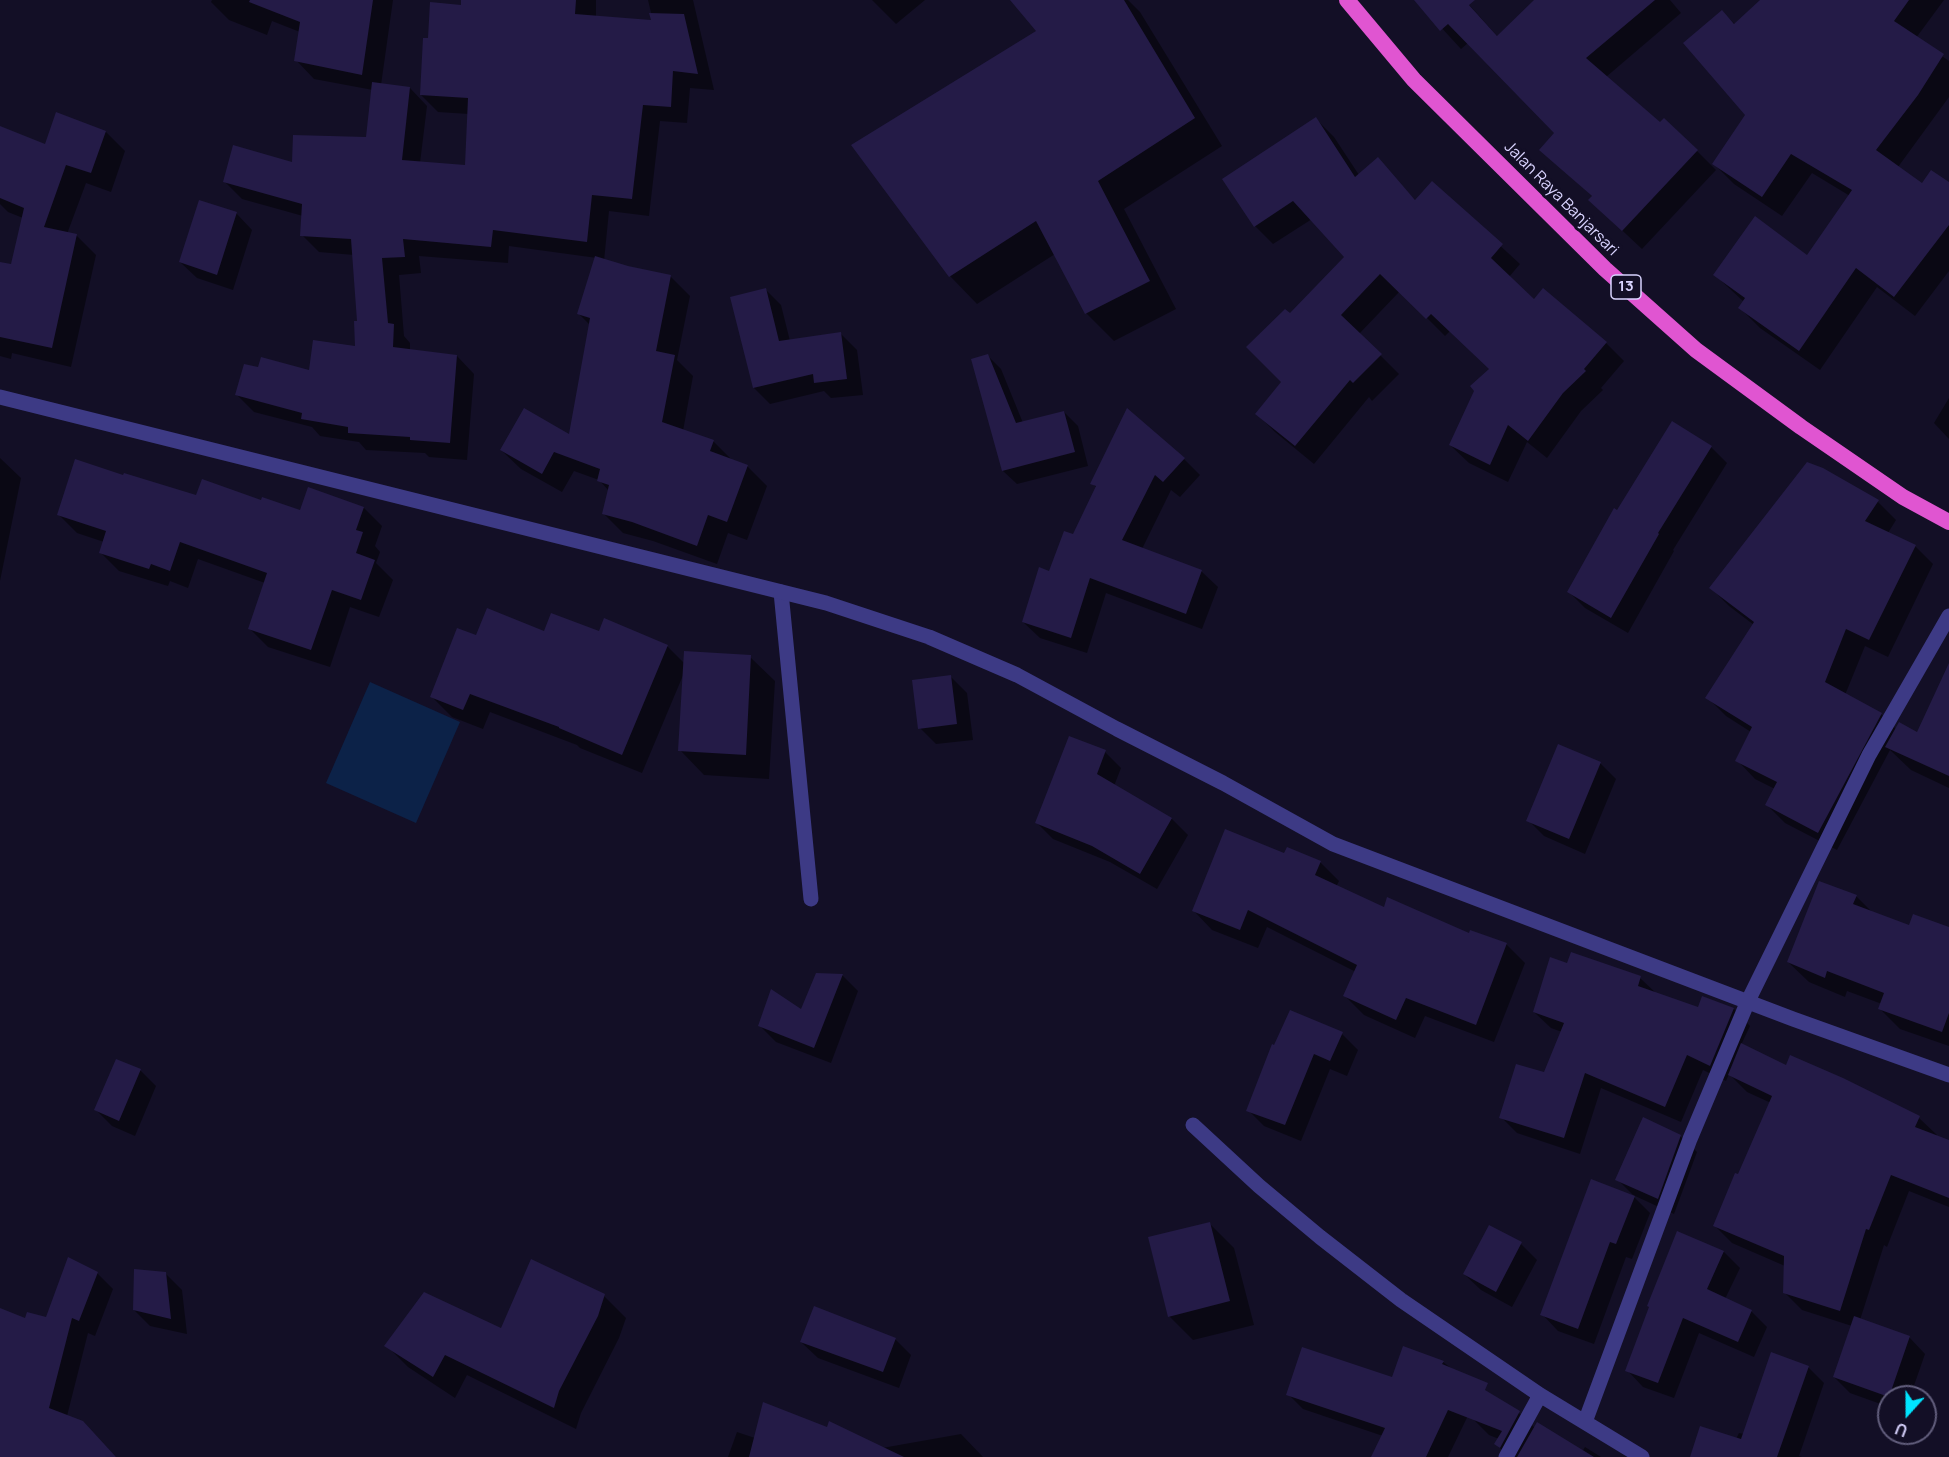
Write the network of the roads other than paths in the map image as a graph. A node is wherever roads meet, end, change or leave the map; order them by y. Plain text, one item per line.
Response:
1 (1347, 0) edge
2 (0, 397) edge
3 (1949, 522) edge
4 (781, 592) junction
5 (1949, 616) edge
6 (811, 899) dead end
7 (1748, 1001) junction
8 (1949, 1075) edge
9 (1193, 1125) dead end
10 (1540, 1395) junction
11 (1584, 1422) junction
12 (1506, 1457) edge
13 (1642, 1457) edge

1 - 3 highway, Jalan Raya Banjarsari / 13
2 - 4 street
4 - 6 street
4 - 7 street
5 - 7 street
7 - 8 street
7 - 11 street
9 - 10 street
10 - 11 street
10 - 12 street
11 - 13 street

